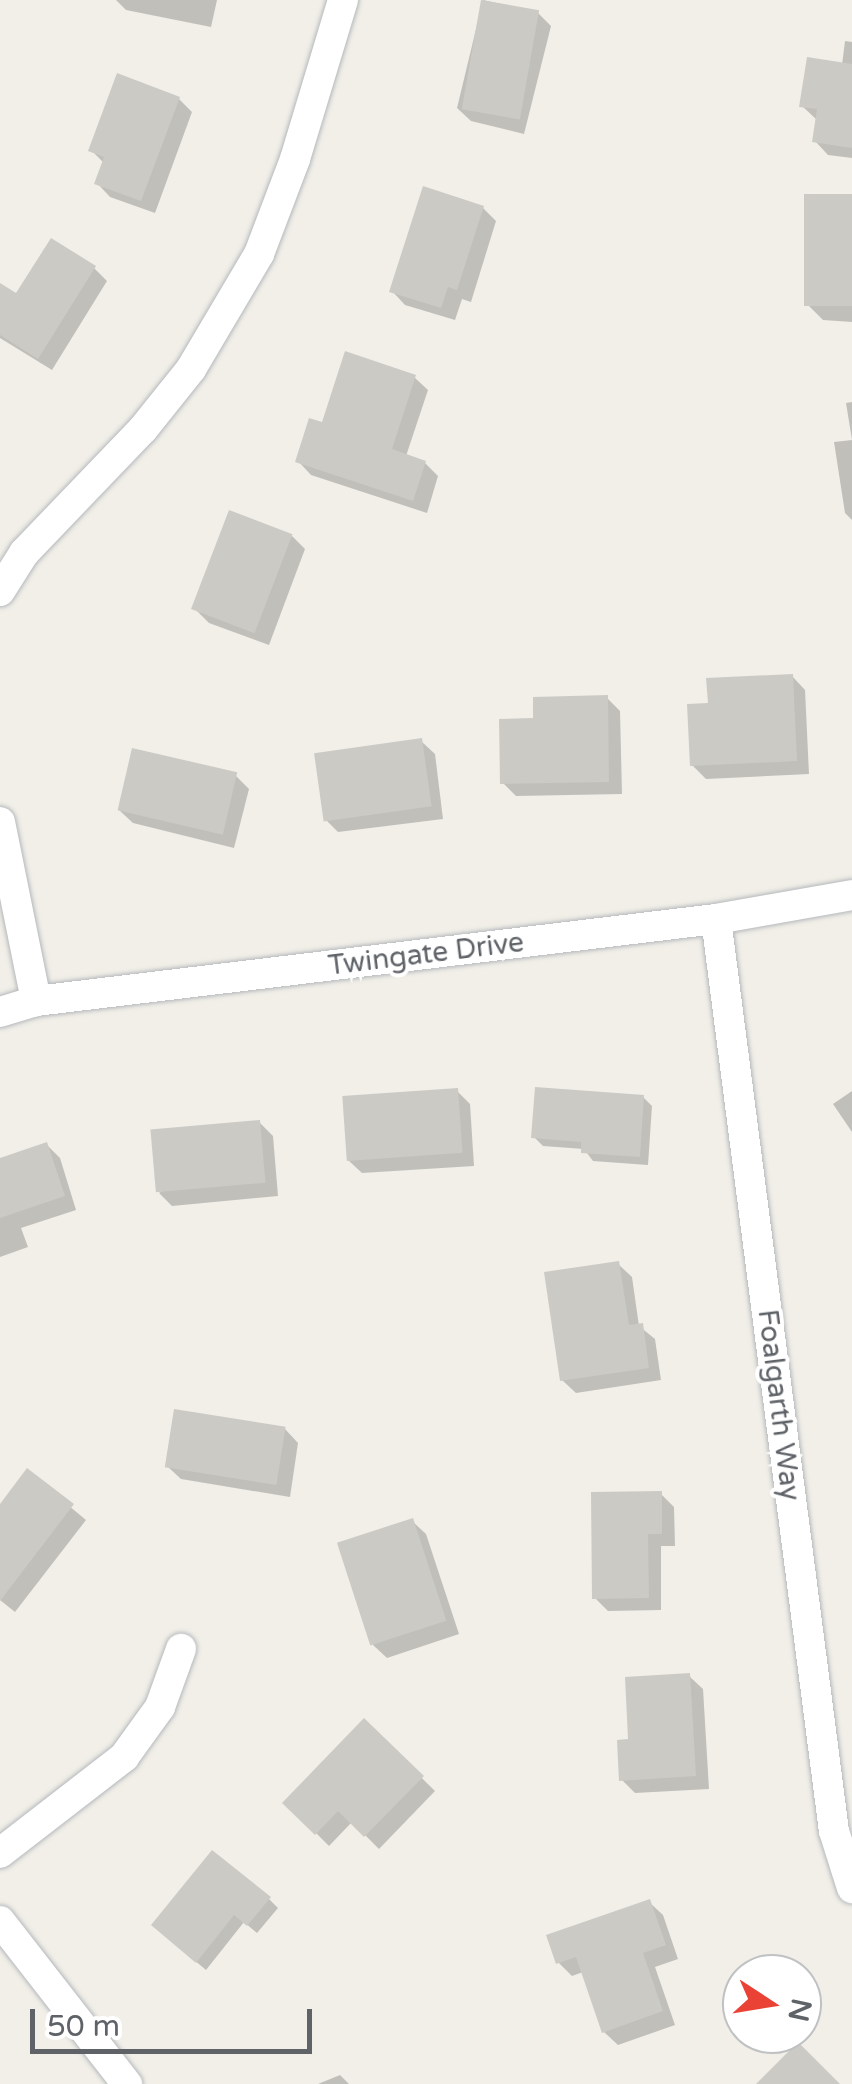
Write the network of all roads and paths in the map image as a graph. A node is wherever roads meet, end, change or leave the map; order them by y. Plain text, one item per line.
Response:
1 (343, 0) edge
2 (0, 591) edge
3 (0, 822) edge
4 (852, 895) edge
5 (716, 919) junction
6 (36, 1001) junction
7 (0, 1012) edge
8 (181, 1648) dead end
9 (0, 1853) edge
10 (852, 1888) edge
11 (0, 1920) edge
12 (127, 2084) edge

1 - 2 street
3 - 6 street
4 - 5 street, Twingate Drive
5 - 6 street, Twingate Drive
5 - 10 street, Foalgarth Way
6 - 7 street, Twingate Drive
8 - 9 street
11 - 12 street

